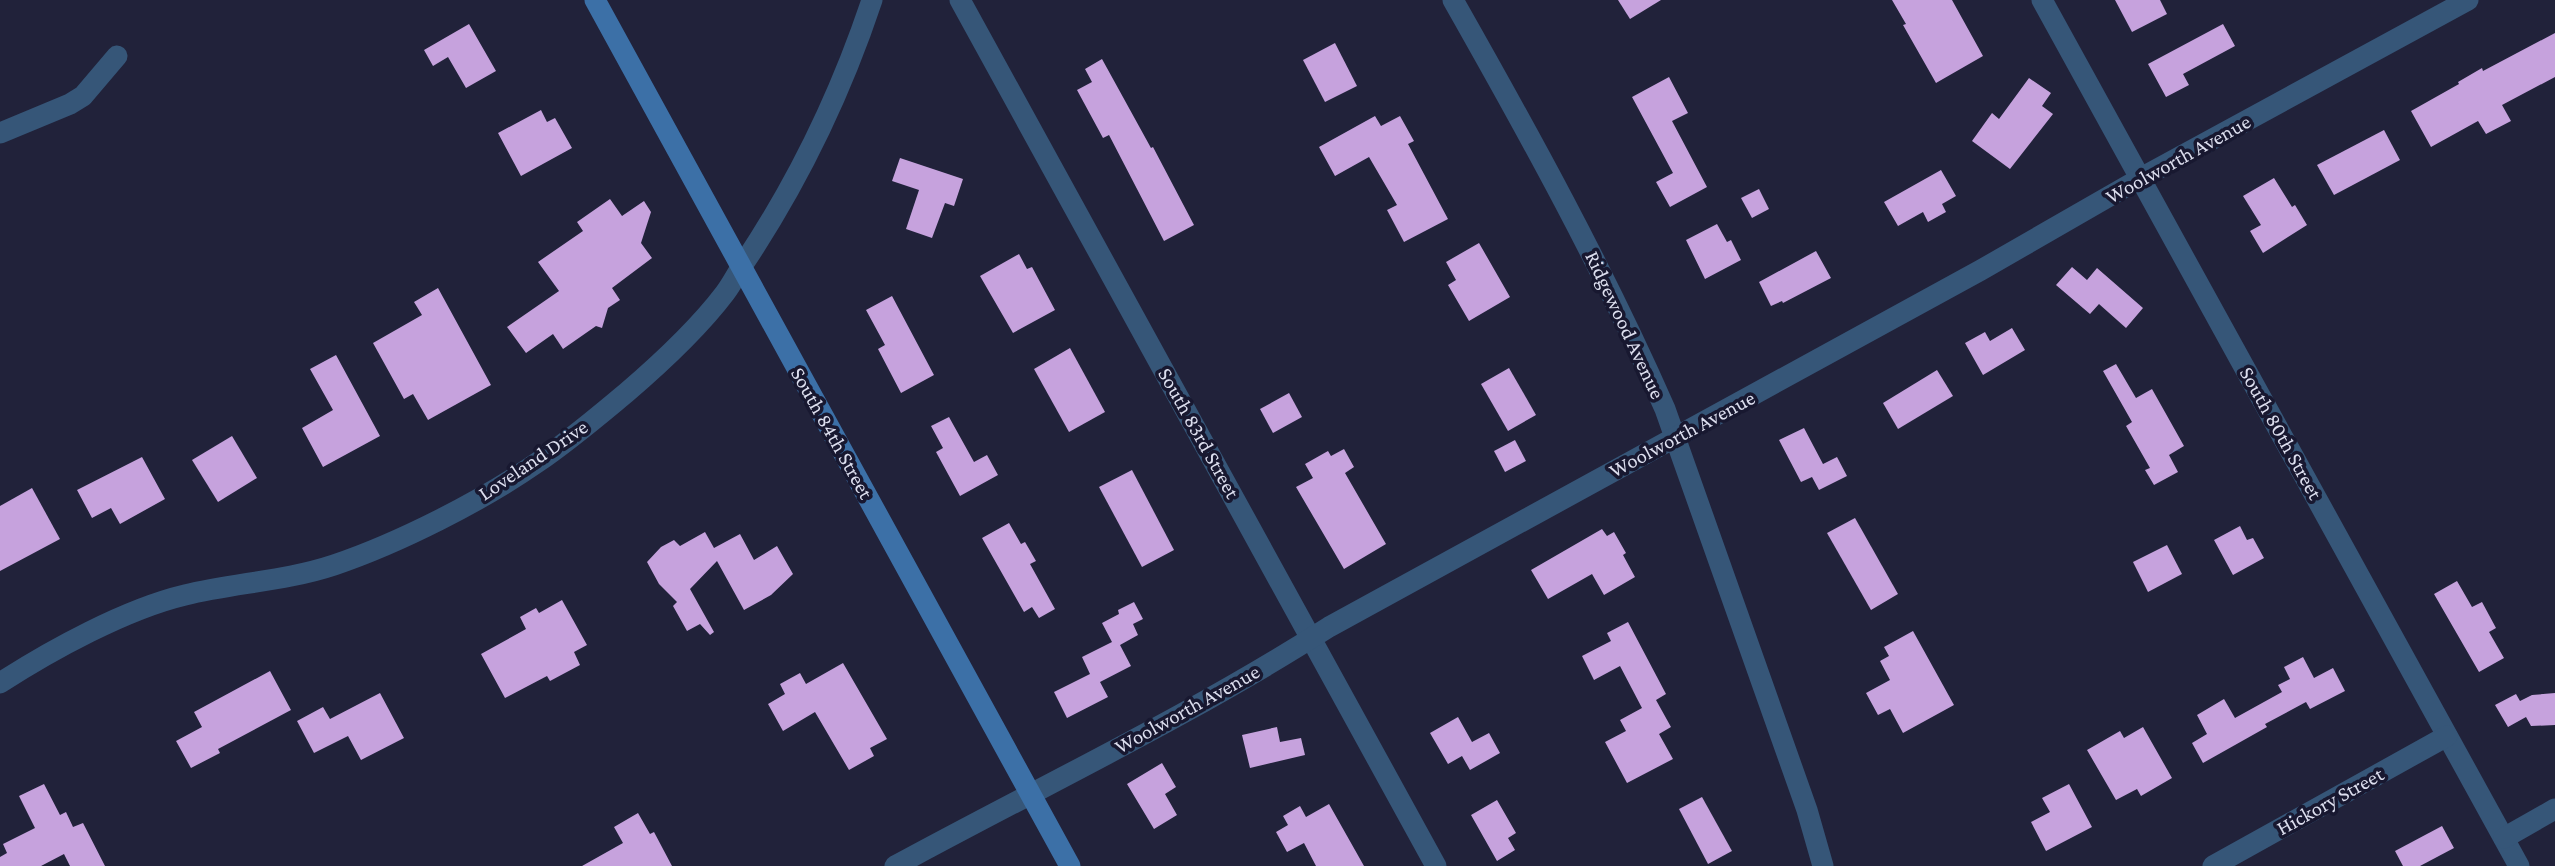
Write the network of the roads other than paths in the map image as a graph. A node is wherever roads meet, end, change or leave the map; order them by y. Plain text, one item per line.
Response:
1 (595, 0) edge
2 (872, 0) edge
3 (960, 0) edge
4 (1453, 0) edge
5 (2042, 0) edge
6 (2468, 0) edge
7 (117, 56) dead end
8 (0, 133) edge
9 (2141, 178) junction
10 (741, 266) junction
11 (1675, 437) junction
12 (1312, 638) junction
13 (0, 684) edge
14 (2447, 736) junction
15 (1031, 794) junction
16 (2555, 809) edge
17 (2504, 838) junction
18 (895, 866) edge
19 (1070, 866) edge
20 (1436, 866) edge
21 (1823, 866) edge
22 (2213, 866) edge
23 (2519, 866) edge

1 - 10 main road, South 84th Street
2 - 10 street, Loveland Drive
3 - 12 street, South 83rd Street
4 - 11 street, Ridgewood Avenue
5 - 9 street, South 80th Street
6 - 9 street, Woolworth Avenue
7 - 8 street
9 - 11 street, Woolworth Avenue
9 - 14 street, South 80th Street
10 - 13 street, Loveland Drive
10 - 15 main road, South 84th Street
11 - 12 street, Woolworth Avenue
11 - 21 street, Ridgewood Avenue
12 - 15 street, Woolworth Avenue
12 - 20 street, South 83rd Street
14 - 17 street, South 80th Street
14 - 22 street, Hickory Street
15 - 18 street, Woolworth Avenue
15 - 19 main road, South 84th Street
16 - 17 street
17 - 23 street, South 80th Street

